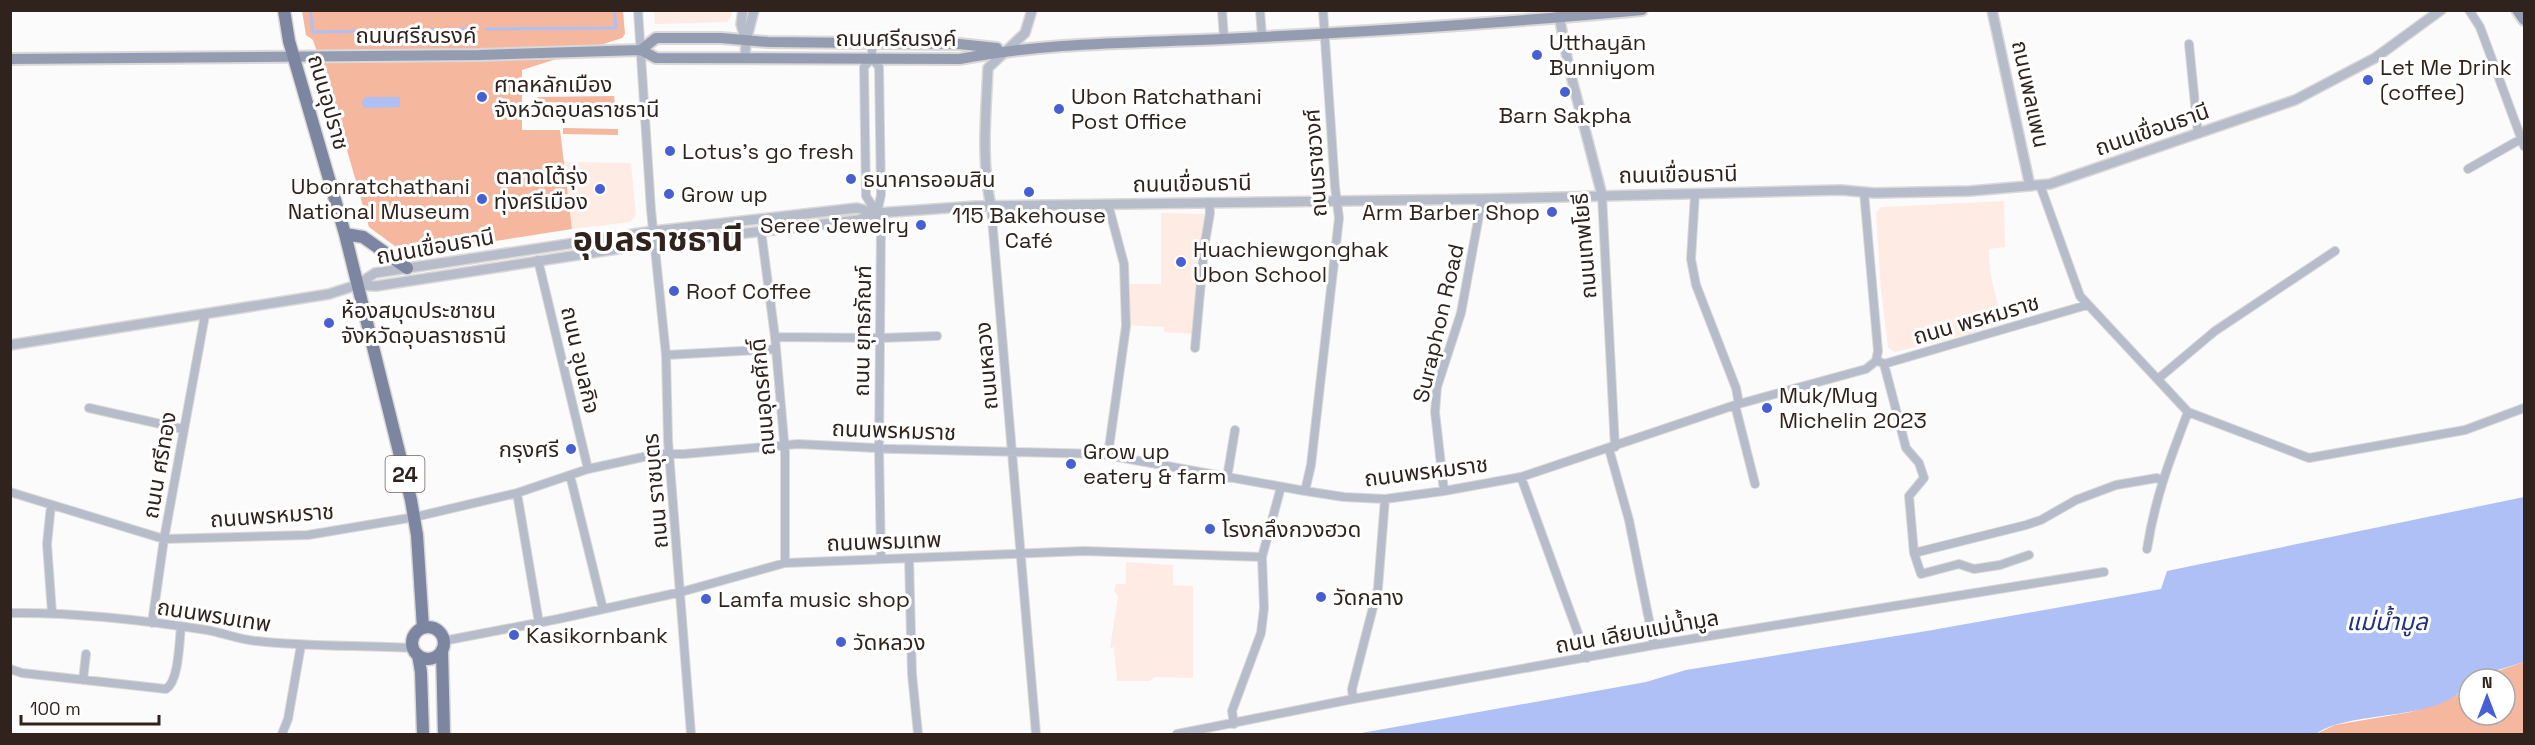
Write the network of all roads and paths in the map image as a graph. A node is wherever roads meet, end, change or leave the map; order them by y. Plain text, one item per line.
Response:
1 (284, 10) edge
2 (638, 10) edge
3 (743, 10) edge
4 (754, 10) edge
5 (1032, 10) edge
6 (1222, 10) edge
7 (1260, 10) edge
8 (1323, 10) edge
9 (1642, 10) edge
10 (1992, 10) edge
11 (2441, 10) edge
12 (2469, 10) edge
13 (2517, 10) edge
14 (1559, 14) edge
15 (2524, 20) edge
16 (1324, 32) junction
17 (1262, 36) junction
18 (1224, 38) junction
19 (746, 41) junction
20 (872, 44) junction
21 (2189, 44) dead end
22 (1009, 49) junction
23 (641, 50) junction
24 (294, 55) junction
25 (745, 58) junction
26 (872, 58) junction
27 (10, 59) edge
28 (2198, 134) junction
29 (2523, 143) edge
30 (2468, 169) dead end
31 (2035, 186) junction
32 (1864, 192) junction
33 (1695, 194) junction
34 (1602, 195) junction
35 (1482, 199) junction
36 (1337, 201) junction
37 (1209, 202) junction
38 (1108, 204) junction
39 (991, 206) junction
40 (877, 213) junction
41 (758, 218) junction
42 (760, 230) junction
43 (654, 231) junction
44 (345, 234) junction
45 (655, 244) junction
46 (535, 249) junction
47 (2336, 251) dead end
48 (538, 260) junction
49 (407, 268) junction
50 (357, 285) junction
51 (2087, 305) junction
52 (206, 315) junction
53 (937, 336) dead end
54 (775, 337) junction
55 (880, 338) junction
56 (10, 345) edge
57 (1196, 348) dead end
58 (776, 349) junction
59 (666, 355) junction
60 (1880, 362) junction
61 (2159, 378) junction
62 (1737, 405) junction
63 (89, 408) dead end
64 (2524, 408) edge
65 (2188, 412) junction
66 (183, 429) junction
67 (1235, 430) dead end
68 (785, 444) junction
69 (879, 448) junction
70 (1612, 448) junction
71 (1013, 453) junction
72 (671, 454) junction
73 (1108, 455) junction
74 (588, 469) junction
75 (570, 475) junction
76 (1521, 477) junction
77 (1227, 478) junction
78 (2162, 481) junction
79 (1755, 484) dead end
80 (1281, 487) junction
81 (1305, 491) junction
82 (1444, 491) junction
83 (10, 492) edge
84 (517, 493) junction
85 (1385, 499) junction
86 (51, 505) junction
87 (415, 517) junction
88 (164, 539) junction
89 (2147, 549) dead end
90 (1914, 553) junction
91 (1020, 554) junction
92 (2029, 555) dead end
93 (1262, 557) junction
94 (909, 558) junction
95 (881, 559) junction
96 (785, 563) junction
97 (2104, 572) dead end
98 (681, 592) junction
99 (603, 609) junction
100 (10, 613) edge
101 (52, 613) junction
102 (152, 623) junction
103 (539, 623) junction
104 (182, 627) junction
105 (423, 628) junction
106 (301, 645) junction
107 (442, 645) junction
108 (1654, 645) junction
109 (415, 652) junction
110 (86, 654) dead end
111 (1587, 658) junction
112 (10, 669) edge
113 (83, 680) junction
114 (1353, 699) junction
115 (1234, 724) junction
116 (282, 735) edge
117 (423, 735) edge
118 (444, 735) edge
119 (691, 735) edge
120 (918, 735) edge
121 (1036, 735) edge
122 (1177, 735) edge

1 - 24 main road, ถนนอุปราช / 24
2 - 23 street, ถนน ราชบุตร
3 - 19 street
4 - 19 street
5 - 22 street, ถนนหลวง
6 - 18 street
7 - 17 street
8 - 16 street, ถนนราชวงศ์
9 - 14 main road, ถนนศรีณรงค์
10 - 31 street, ถนนพลแพน
11 - 28 street, ถนนเขื่อนธานี
12 - 29 street
13 - 15 main road
14 - 16 main road, ถนนศรีณรงค์
14 - 34 street, ถนนเทพโยธี
16 - 17 main road, ถนนศรีณรงค์
16 - 36 street, ถนนราชวงศ์
17 - 18 main road, ถนนศรีณรงค์
18 - 22 main road, ถนนศรีณรงค์
19 - 20 main road, ถนนศรีณรงค์
19 - 23 main road, ถนนศรีณรงค์
19 - 25 street
20 - 22 main road, ถนนศรีณรงค์
20 - 26 street
21 - 28 street
22 - 26 main road, ถนนศรีณรงค์
22 - 39 street, ถนนหลวง
23 - 24 main road, ถนนศรีณรงค์
23 - 25 main road, ถนนศรีณรงค์
23 - 43 street, ถนน ราชบุตร
24 - 27 main road, ถนนศรีณรงค์
24 - 44 main road, ถนนอุปราช / 24
25 - 26 main road, ถนนศรีณรงค์
26 - 40 street
26 - 40 street
28 - 31 street, ถนนเขื่อนธานี
29 - 30 street
31 - 32 street, ถนนเขื่อนธานี
31 - 51 street
32 - 33 street, ถนนเขื่อนธานี
32 - 60 street
33 - 34 street, ถนนเขื่อนธานี
33 - 62 street
34 - 35 street, ถนนเขื่อนธานี
34 - 70 street, ถนนเทพโยธี
35 - 36 street, ถนนเขื่อนธานี
35 - 82 street, Suraphon Road
36 - 37 street, ถนนเขื่อนธานี
36 - 81 street, ถนนราชวงศ์
37 - 38 street, ถนนเขื่อนธานี
37 - 57 street
38 - 39 street, ถนนเขื่อนธานี
38 - 73 street
39 - 40 street, ถนนเขื่อนธานี
39 - 71 street, ถนนหลวง
40 - 41 street, ถนนเขื่อนธานี
40 - 42 street, ถนนเขื่อนธานี
40 - 55 street, ถนน ยุทธภัณฑ์
41 - 42 street
41 - 43 street, ถนนเขื่อนธานี
42 - 45 street, ถนนเขื่อนธานี
42 - 54 street, ถนนอุดรศักดิ์
43 - 45 street, ถนน ราชบุตร
43 - 46 street, ถนนเขื่อนธานี
44 - 49 main road
44 - 50 main road, ถนนอุปราช / 24
45 - 48 street, ถนนเขื่อนธานี
45 - 59 street, ถนน ราชบุตร
46 - 48 street
46 - 49 street, ถนนเขื่อนธานี
47 - 61 street
48 - 50 street, ถนนเขื่อนธานี
48 - 74 street, ถนน อุบลกิจ
49 - 50 street, ถนนเขื่อนธานี
50 - 52 street, ถนนเขื่อนธานี
50 - 87 main road, ถนนอุปราช / 24
51 - 60 street, ถนน พรหมราช
51 - 61 street
52 - 56 street, ถนนเขื่อนธานี
52 - 66 street, ถนน ศรีทอง
53 - 55 street
54 - 55 street
54 - 58 street, ถนนอุดรศักดิ์
55 - 69 street, ถนน ยุทธภัณฑ์
58 - 59 street
58 - 68 street, ถนนอุดรศักดิ์
59 - 72 street, ถนน ราชบุตร
60 - 62 street, ถนนพรหมราช
60 - 90 street
61 - 65 street
62 - 70 street, ถนนพรหมราช
62 - 79 street
63 - 66 street
64 - 65 street
65 - 78 street
66 - 88 street, ถนน ศรีทอง
67 - 77 street
68 - 69 street, ถนนพรหมราช
68 - 72 street, ถนนพรหมราช
68 - 96 street, ถนนอุดรศักดิ์
69 - 71 street, ถนนพรหมราช
69 - 95 street, ถนน ยุทธภัณฑ์
70 - 76 street, ถนนพรหมราช
70 - 108 street, ถนนเทพโยธี
71 - 73 street, ถนนพรหมราช
71 - 91 street, ถนนหลวง
72 - 74 street, ถนนพรหมราช
72 - 98 street, ถนน ราชบุตร
73 - 77 street, ถนนพรหมราช
74 - 75 street, ถนนพรหมราช
75 - 84 street, ถนนพรหมราช
75 - 99 street
76 - 82 street, ถนนพรหมราช
76 - 111 street
77 - 80 street, ถนนพรหมราช
78 - 89 street
78 - 90 street
80 - 81 street, ถนนพรหมราช
80 - 93 street
81 - 85 street, ถนนพรหมราช
82 - 85 street, ถนนพรหมราช
83 - 86 street, ถนนพรหมราช
84 - 87 street, ถนนพรหมราช
84 - 103 street
85 - 114 street
86 - 88 street, ถนนพรหมราช
86 - 101 street
87 - 88 street, ถนนพรหมราช
87 - 105 main road, ถนนอุปราช / 24
88 - 102 street, ถนน ศรีทอง
90 - 92 street
91 - 93 street, ถนนพรมเทพ
91 - 94 street, ถนนพรมเทพ
91 - 121 street, ถนนหลวง
93 - 115 street
94 - 95 street, ถนนพรมเทพ
94 - 120 street
95 - 96 street, ถนนพรมเทพ
96 - 98 street, ถนนพรมเทพ
97 - 108 street, ถนน เลียบแม่น้ำมูล
98 - 99 street, ถนนพรมเทพ
98 - 119 street, ถนน ราชบุตร
99 - 103 street, ถนนพรมเทพ
100 - 101 street, ถนนพรมเทพ
101 - 102 street, ถนนพรมเทพ
102 - 104 street, ถนนพรมเทพ
103 - 107 street, ถนนพรมเทพ
104 - 106 street, ถนนพรมเทพ
104 - 113 street
105 - 107 main road
105 - 109 main road
106 - 109 street, ถนนพรมเทพ
106 - 116 street
107 - 109 main road
107 - 118 main road
108 - 111 street, ถนน เลียบแม่น้ำมูล
109 - 117 main road
110 - 113 street
111 - 114 street, ถนน เลียบแม่น้ำมูล
112 - 113 street
114 - 115 street, ถนน เลียบแม่น้ำมูล
115 - 122 street, ถนน เลียบแม่น้ำมูล

